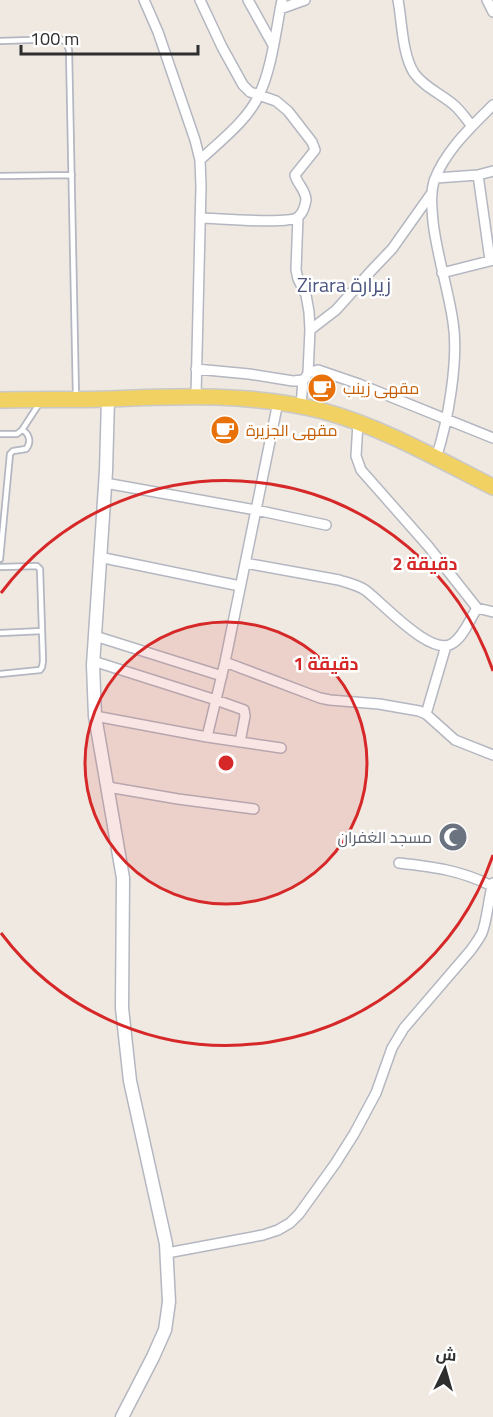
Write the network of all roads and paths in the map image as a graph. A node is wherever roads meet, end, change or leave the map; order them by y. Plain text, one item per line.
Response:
1 (144, 0) edge
2 (200, 0) edge
3 (248, 0) edge
4 (305, 0) edge
5 (398, 0) edge
6 (488, 0) edge
7 (281, 5) edge
8 (493, 12) edge
9 (0, 41) edge
10 (273, 45) junction
11 (259, 95) junction
12 (493, 105) edge
13 (472, 126) junction
14 (200, 160) junction
15 (493, 171) edge
16 (72, 175) junction
17 (0, 176) edge
18 (478, 176) junction
19 (436, 178) junction
20 (432, 193) junction
21 (298, 217) junction
22 (200, 218) junction
23 (491, 260) edge
24 (442, 273) junction
25 (310, 330) junction
26 (196, 369) junction
27 (305, 376) junction
28 (196, 396) junction
29 (42, 399) junction
30 (76, 399) junction
31 (108, 399) junction
32 (0, 400) edge
33 (278, 402) junction
34 (301, 406) junction
35 (446, 419) junction
36 (358, 423) junction
37 (21, 430) junction
38 (0, 434) edge
39 (493, 438) edge
40 (436, 458) junction
41 (105, 483) junction
42 (493, 487) edge
43 (256, 510) junction
44 (326, 525) dead end
45 (99, 557) junction
46 (0, 559) edge
47 (245, 563) junction
48 (0, 567) edge
49 (240, 586) junction
50 (477, 608) junction
51 (493, 612) edge
52 (42, 632) junction
53 (0, 633) edge
54 (94, 636) junction
55 (446, 646) junction
56 (93, 661) junction
57 (225, 662) junction
58 (0, 674) edge
59 (222, 676) junction
60 (216, 700) junction
61 (426, 714) junction
62 (95, 716) junction
63 (207, 737) junction
64 (240, 742) junction
65 (281, 748) dead end
66 (493, 755) edge
67 (108, 786) junction
68 (254, 809) dead end
69 (399, 862) dead end
70 (493, 885) edge
71 (489, 926) edge
72 (167, 1252) junction
73 (122, 1417) edge

1 - 14 street
2 - 11 street
3 - 10 street
4 - 7 street
5 - 13 street
6 - 8 street
7 - 10 street
9 - 16 lane
10 - 11 street
11 - 14 street
11 - 21 street
12 - 13 street
13 - 19 street
14 - 22 street
15 - 18 street
16 - 17 lane
16 - 30 lane
18 - 19 street
18 - 23 street
19 - 20 street
20 - 24 street
20 - 25 street
21 - 22 street
21 - 25 street
22 - 26 street
23 - 24 street
24 - 35 street
25 - 27 street
26 - 27 street
26 - 28 street
27 - 34 street
27 - 35 street
28 - 31 main road
28 - 33 main road
29 - 30 main road
29 - 32 main road
29 - 37 lane
30 - 31 main road
31 - 41 street
33 - 34 main road
33 - 43 street
34 - 36 main road
35 - 39 street
35 - 40 street
36 - 40 main road
36 - 50 street
37 - 38 lane
37 - 46 lane
40 - 42 main road
41 - 43 street
41 - 45 street
43 - 44 street
43 - 47 street
45 - 49 street
45 - 54 street
47 - 49 street
47 - 55 street
48 - 52 lane
49 - 57 street
50 - 51 street
50 - 55 street
52 - 53 lane
52 - 58 lane
54 - 56 street
54 - 59 street
55 - 61 street
56 - 60 street
56 - 62 street
57 - 59 street
57 - 61 street
59 - 60 street
60 - 63 street
60 - 64 street
61 - 66 street
62 - 63 street
62 - 67 street
63 - 64 street
64 - 65 street
67 - 68 street
67 - 72 street
69 - 70 street
70 - 71 street
71 - 72 street
72 - 73 street

